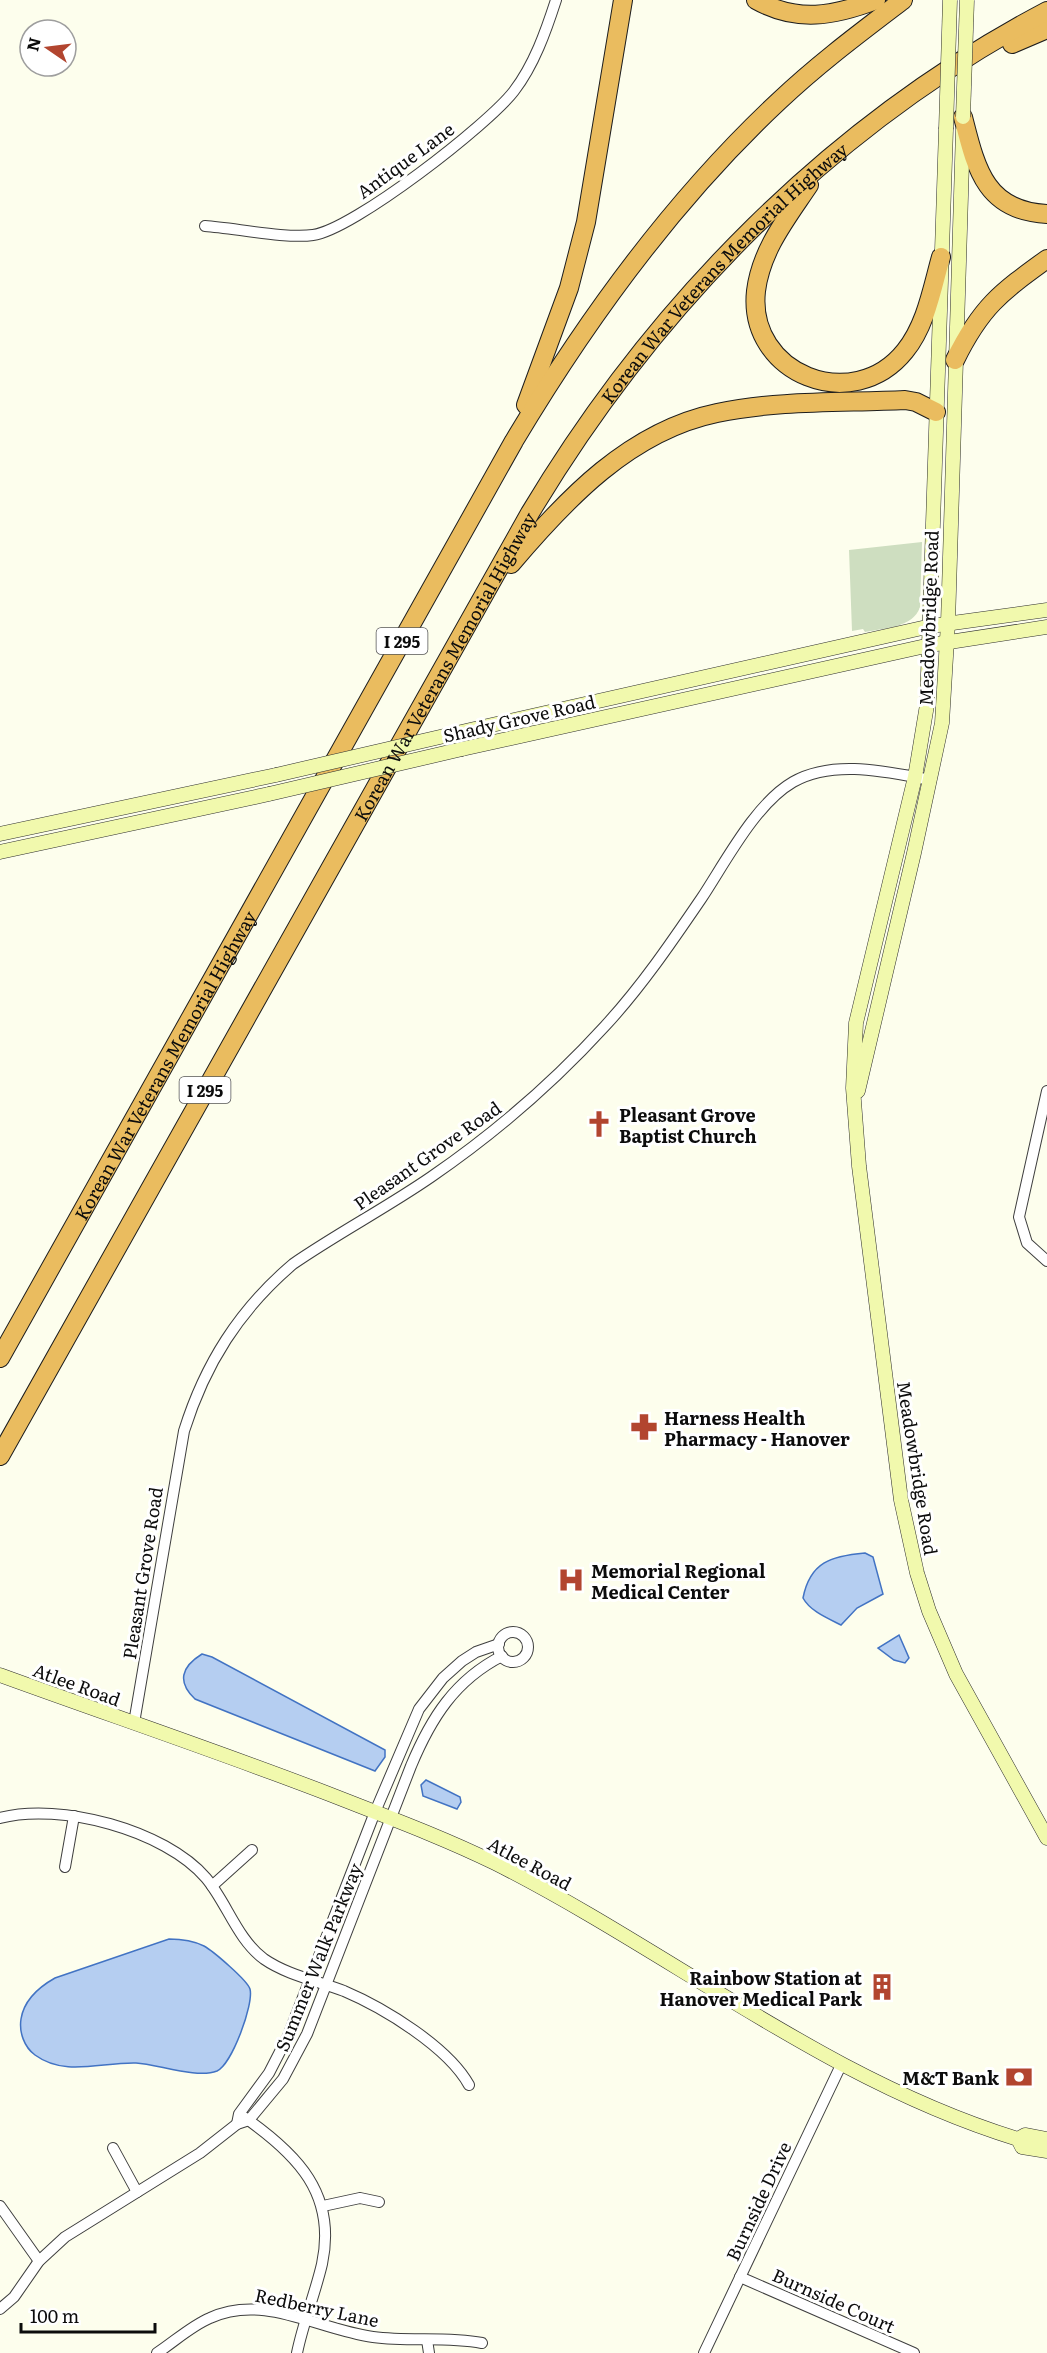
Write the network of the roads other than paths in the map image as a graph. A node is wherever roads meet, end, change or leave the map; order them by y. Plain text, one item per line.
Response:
1 (556, 0) edge
2 (623, 0) edge
3 (756, 0) edge
4 (876, 0) edge
5 (903, 0) edge
6 (950, 0) edge
7 (967, 0) edge
8 (1047, 11) edge
9 (1047, 29) edge
10 (980, 50) junction
11 (963, 117) junction
12 (825, 162) junction
13 (1047, 214) edge
14 (205, 226) dead end
15 (941, 257) junction
16 (1047, 259) edge
17 (955, 360) junction
18 (936, 412) junction
19 (508, 452) junction
20 (483, 598) junction
21 (1047, 610) edge
22 (948, 623) junction
23 (931, 626) junction
24 (1047, 627) edge
25 (947, 641) junction
26 (930, 645) junction
27 (915, 777) junction
28 (931, 780) junction
29 (103, 811) junction
30 (106, 828) junction
31 (0, 834) edge
32 (0, 852) edge
33 (1047, 1091) edge
34 (854, 1110) junction
35 (1047, 1261) edge
36 (0, 1358) edge
37 (0, 1456) edge
38 (499, 1644) junction
39 (502, 1656) junction
40 (0, 1675) edge
41 (134, 1723) junction
42 (375, 1812) junction
43 (74, 1816) junction
44 (0, 1818) edge
45 (392, 1819) junction
46 (1047, 1838) edge
47 (252, 1850) dead end
48 (65, 1867) dead end
49 (212, 1886) junction
50 (311, 1979) junction
51 (326, 1985) junction
52 (842, 2063) junction
53 (469, 2085) dead end
54 (238, 2119) junction
55 (249, 2120) junction
56 (1018, 2139) junction
57 (1047, 2139) edge
58 (113, 2148) dead end
59 (1047, 2151) edge
60 (137, 2192) junction
61 (379, 2202) dead end
62 (0, 2206) edge
63 (323, 2206) junction
64 (39, 2261) junction
65 (740, 2277) junction
66 (0, 2308) edge
67 (305, 2320) junction
68 (427, 2340) junction
69 (482, 2343) dead end
70 (157, 2353) edge
71 (297, 2353) edge
72 (429, 2353) edge
73 (704, 2353) edge
74 (914, 2353) edge

1 - 14 street, Antique Lane
2 - 19 highway
3 - 4 highway
5 - 19 highway, Korean War Veterans Memorial Highway / I 295
6 - 15 main road, Meadowbridge Road, bridge
7 - 11 main road, Meadowbridge Road, bridge
8 - 10 highway, Korean War Veterans Memorial Highway / I 295
9 - 10 highway
10 - 12 highway, Korean War Veterans Memorial Highway / I 295
11 - 13 highway
11 - 17 main road, Meadowbridge Road
12 - 15 highway
12 - 20 highway, Korean War Veterans Memorial Highway / I 295
15 - 18 main road, Meadowbridge Road
16 - 17 highway
17 - 22 main road, Meadowbridge Road
18 - 20 highway
18 - 23 main road, Meadowbridge Road
19 - 36 highway, Korean War Veterans Memorial Highway / I 295
20 - 37 highway, Korean War Veterans Memorial Highway / I 295
21 - 22 main road, Shady Grove Road
22 - 23 main road, Shady Grove Road
22 - 25 main road, Meadowbridge Road
23 - 26 main road, Meadowbridge Road
23 - 29 main road, Shady Grove Road, bridge
24 - 25 main road, Shady Grove Road
25 - 26 main road, Shady Grove Road
25 - 28 main road, Meadowbridge Road
26 - 27 main road, Meadowbridge Road
26 - 30 main road, Shady Grove Road, bridge
27 - 28 street, Pleasant Grove Road
27 - 34 main road, Meadowbridge Road
27 - 41 street, Pleasant Grove Road
28 - 34 main road, Meadowbridge Road
29 - 30 main road
29 - 31 main road, Shady Grove Road
30 - 32 main road, Shady Grove Road
33 - 35 street
34 - 46 main road, Meadowbridge Road
38 - 39 street
38 - 39 street
38 - 42 street, Summer Walk Parkway
39 - 45 street, Summer Walk Parkway
40 - 41 main road, Atlee Road
41 - 42 main road, Atlee Road
42 - 45 main road, Atlee Road
42 - 50 street, Summer Walk Parkway
43 - 44 street
43 - 48 street
43 - 49 street
45 - 51 street, Summer Walk Parkway
45 - 52 main road, Atlee Road
47 - 49 street
49 - 50 street
50 - 51 street
50 - 54 street, Summer Walk Parkway
51 - 53 street
51 - 55 street, Summer Walk Parkway
52 - 56 main road, Atlee Road
52 - 65 street, Burnside Drive
54 - 55 street
54 - 60 street, Summer Walk Parkway
55 - 63 street
56 - 57 main road, Atlee Road
56 - 59 main road, Atlee Road
58 - 60 street
60 - 64 street, Summer Walk Parkway
61 - 63 street
62 - 64 street
63 - 67 street
64 - 66 street, Summer Walk Parkway
65 - 73 street, Burnside Drive
65 - 74 street, Burnside Court
67 - 68 street, Redberry Lane
67 - 70 street, Redberry Lane
67 - 71 street
68 - 69 street, Redberry Lane
68 - 72 street

